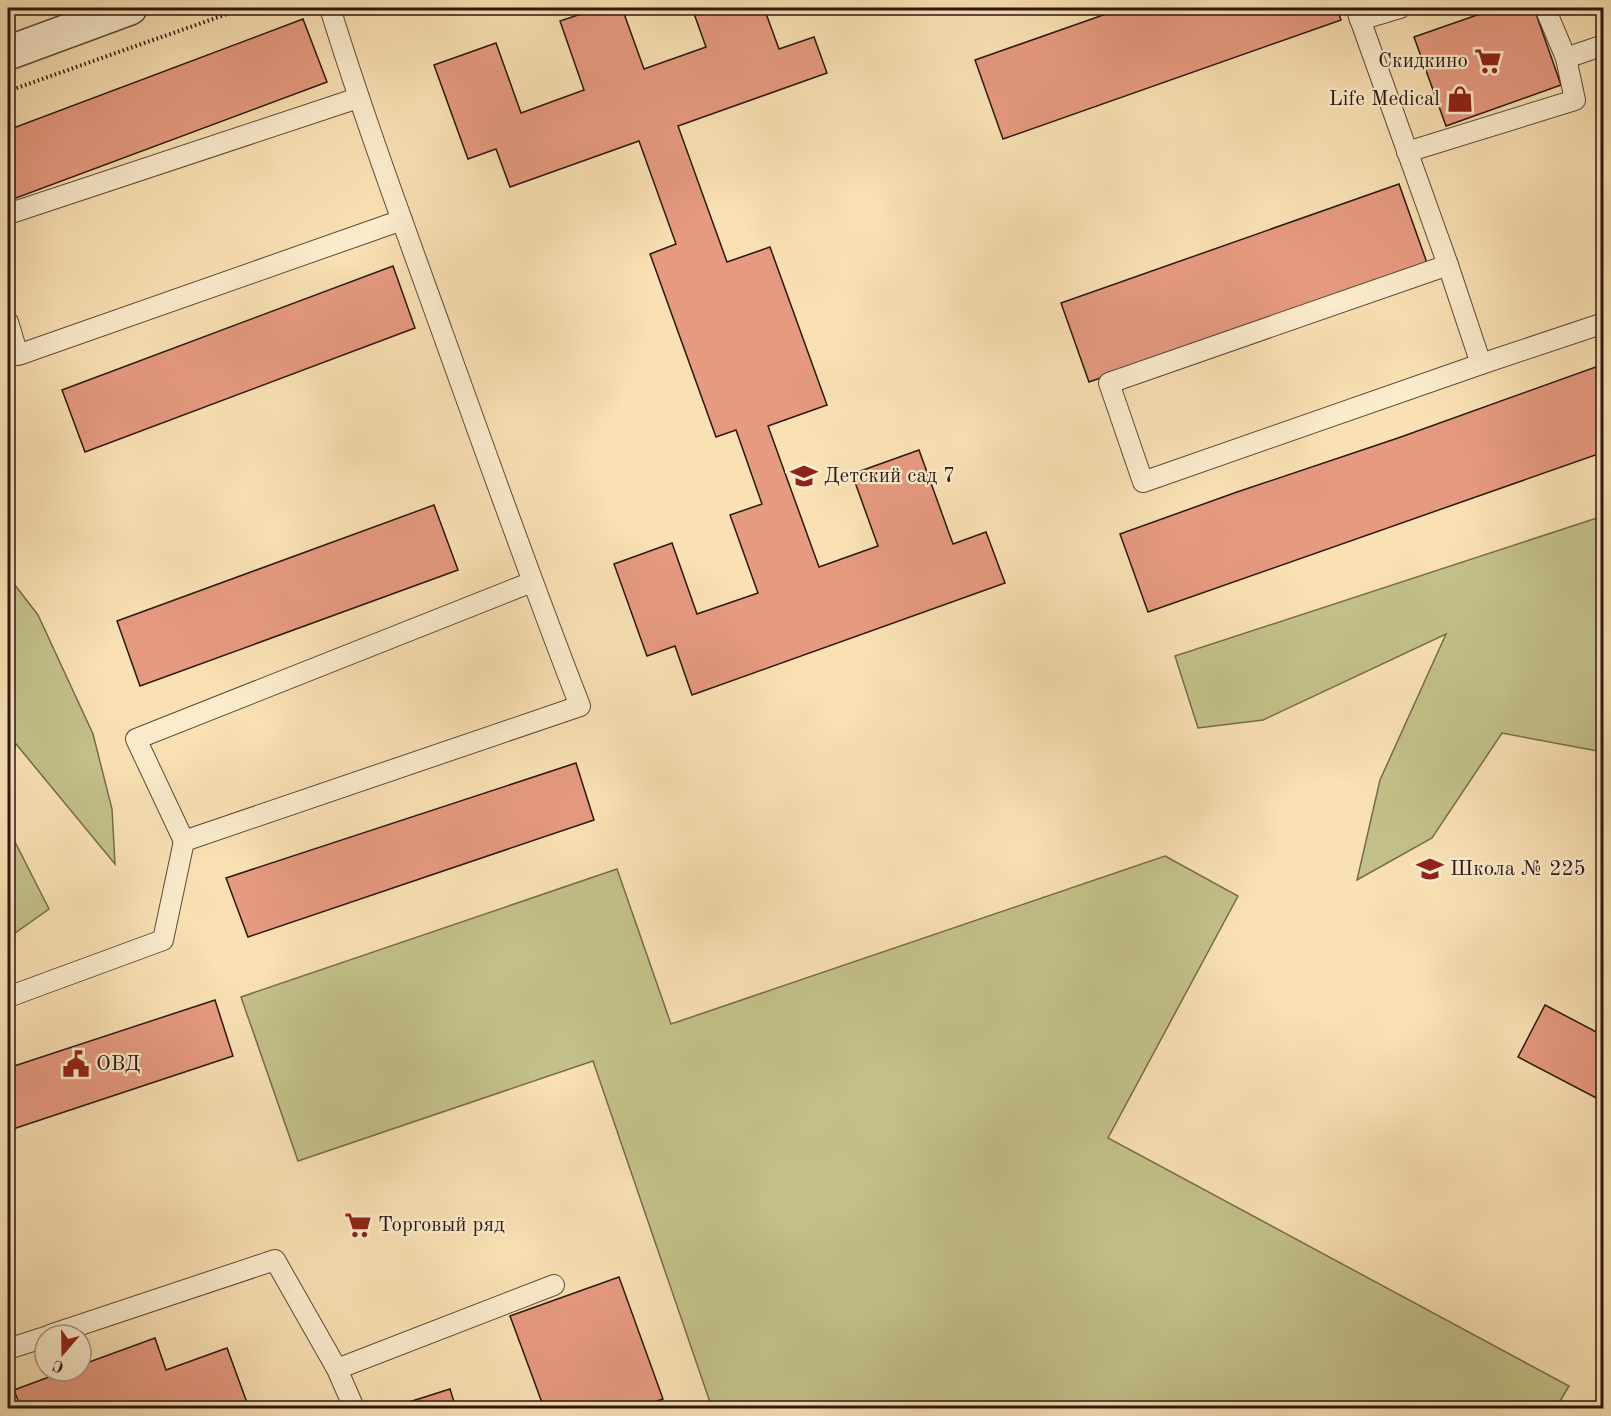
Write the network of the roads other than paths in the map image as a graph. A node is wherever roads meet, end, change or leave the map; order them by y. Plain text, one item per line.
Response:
1 (130, 8) edge
2 (330, 8) edge
3 (1400, 8) edge
4 (1545, 8) edge
5 (1358, 14) edge
6 (1604, 45) edge
7 (8, 51) edge
8 (1566, 58) junction
9 (358, 98) junction
10 (1407, 152) junction
11 (8, 214) edge
12 (402, 220) junction
13 (1448, 265) junction
14 (8, 322) edge
15 (1604, 324) edge
16 (1481, 364) junction
17 (532, 582) junction
18 (184, 841) junction
19 (8, 997) edge
20 (554, 1285) dead end
21 (86, 1323) edge
22 (33, 1341) edge
23 (8, 1349) edge
24 (337, 1369) junction
25 (354, 1408) edge

1 - 7 street
2 - 9 lane
3 - 5 lane
4 - 8 lane
5 - 10 lane
6 - 8 lane
8 - 10 lane
9 - 11 lane
9 - 12 lane
10 - 13 lane
12 - 14 lane
12 - 17 lane
13 - 16 lane
13 - 16 lane
15 - 16 lane
17 - 18 lane
17 - 18 lane
18 - 19 lane
20 - 24 lane
21 - 24 lane
22 - 23 lane
24 - 25 lane

